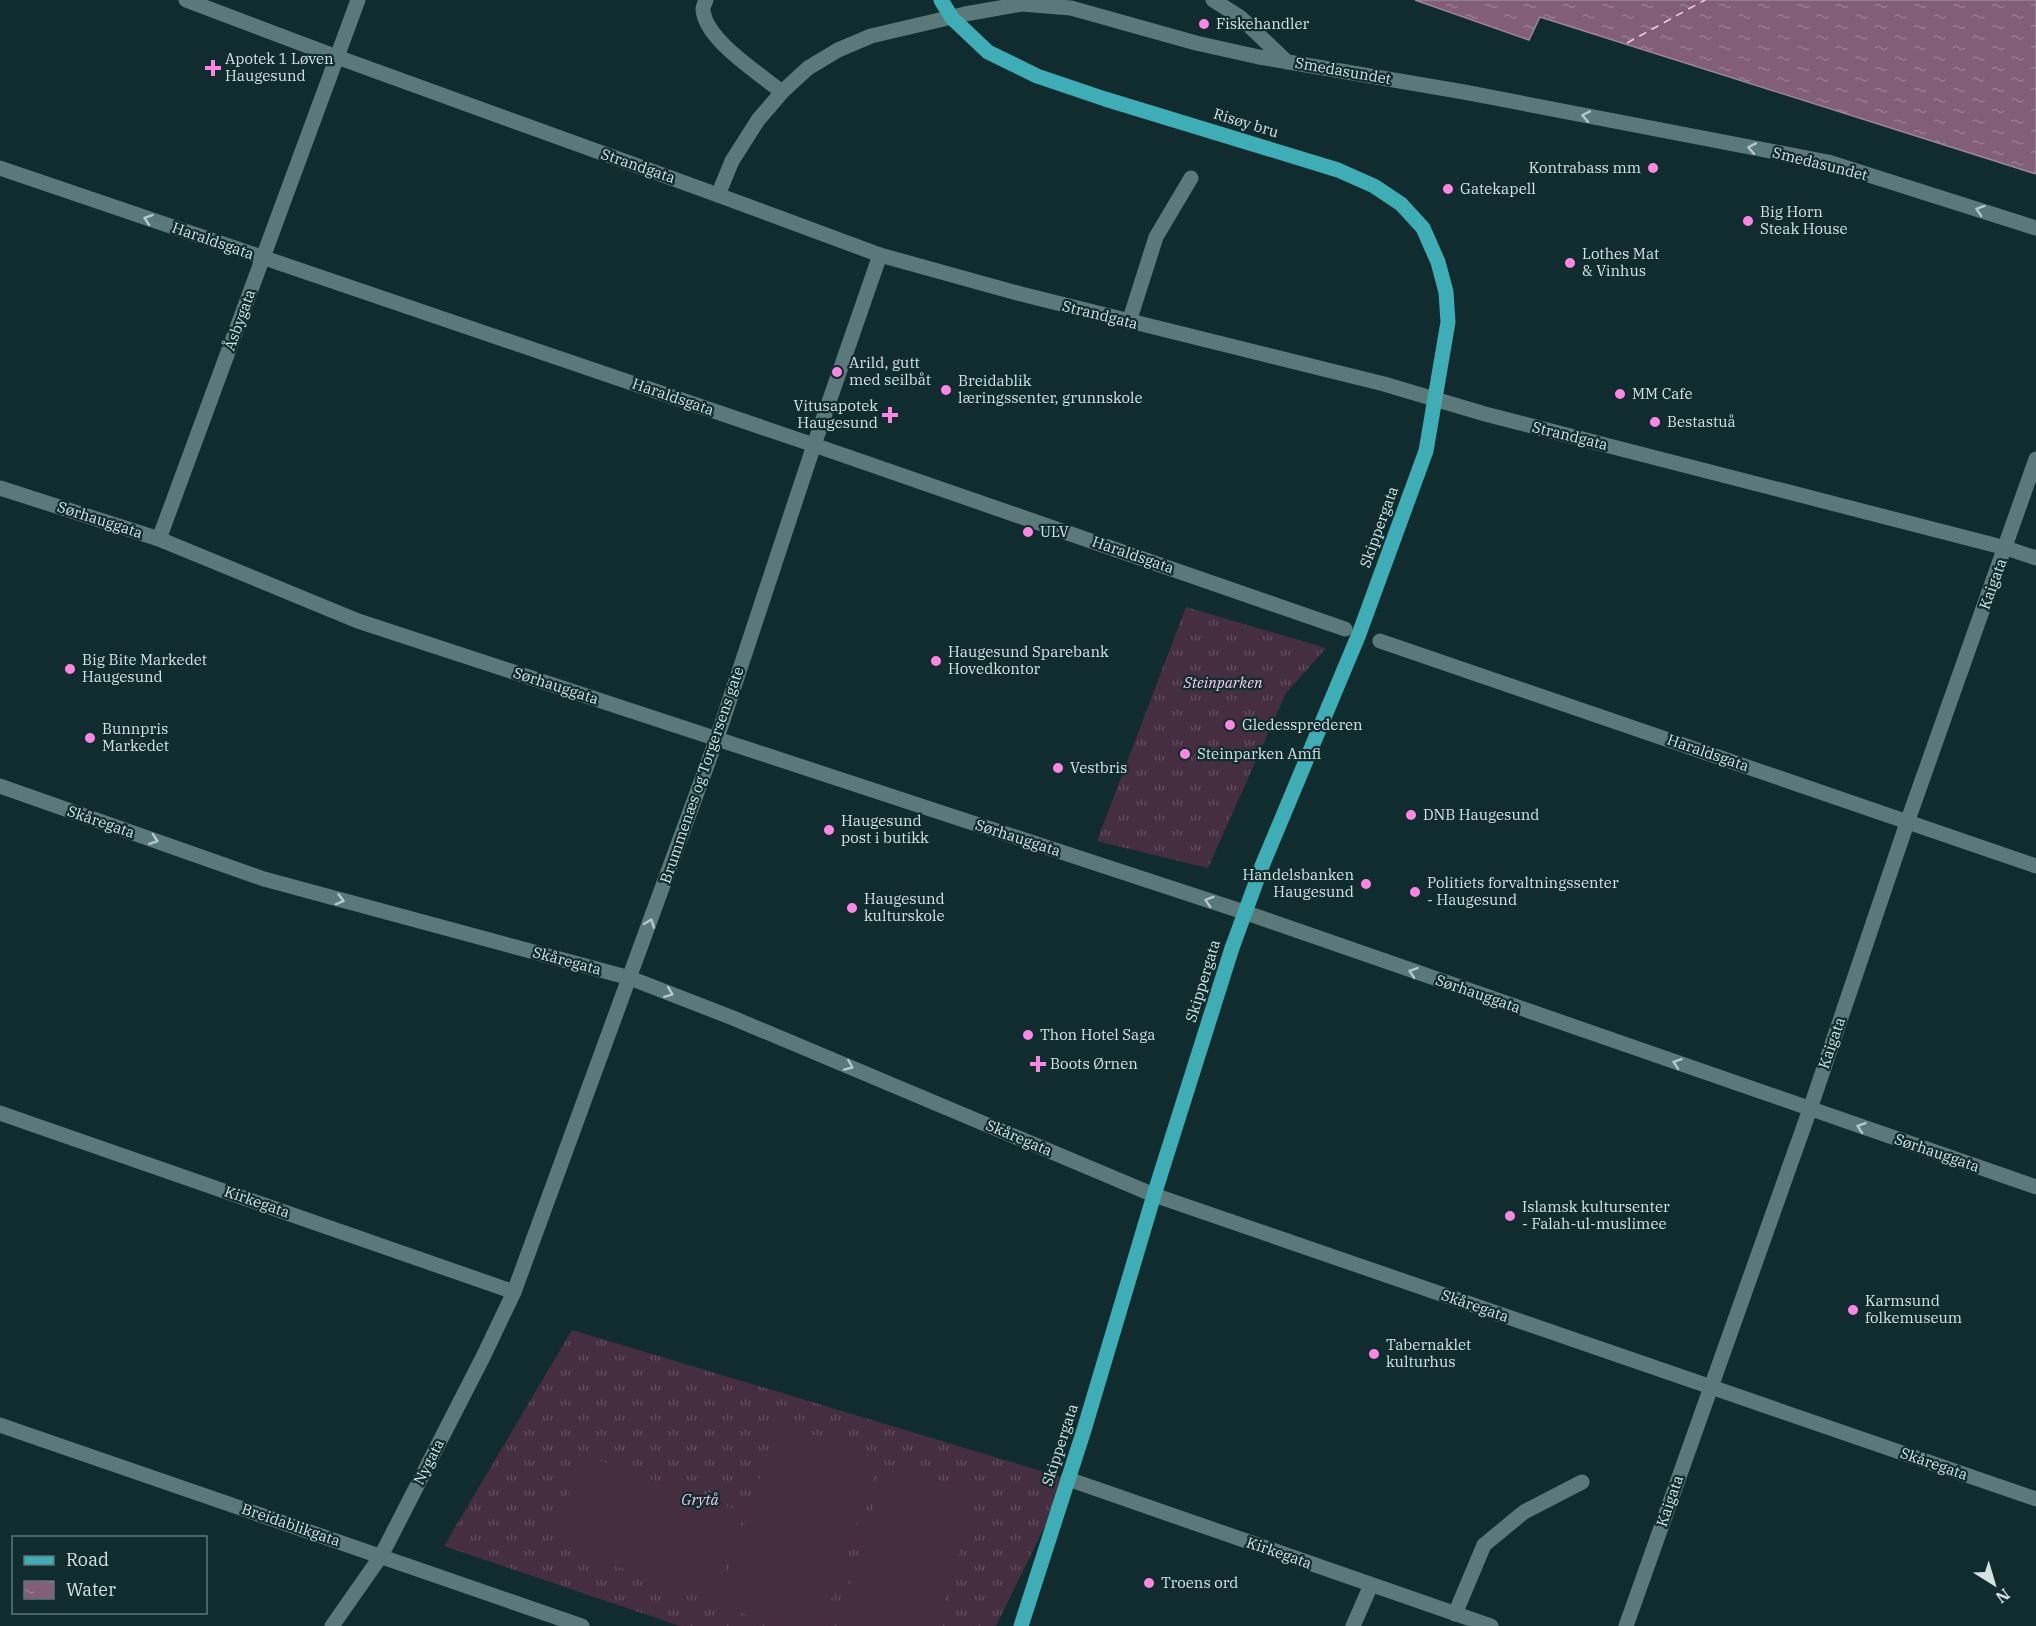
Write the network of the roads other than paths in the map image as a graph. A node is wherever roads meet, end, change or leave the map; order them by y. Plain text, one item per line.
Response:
1 (186, 0) edge
2 (358, 0) edge
3 (706, 0) edge
4 (941, 0) edge
5 (1213, 0) edge
6 (337, 57) junction
7 (1287, 62) junction
8 (782, 92) junction
9 (0, 168) edge
10 (1191, 178) dead end
11 (718, 195) junction
12 (2036, 228) edge
13 (880, 255) junction
14 (263, 259) junction
15 (1130, 322) junction
16 (1442, 355) joint
17 (1434, 400) junction
18 (814, 445) junction
19 (2036, 459) edge
20 (0, 488) edge
21 (159, 539) junction
22 (2006, 548) junction
23 (2036, 558) edge
24 (1345, 629) dead end
25 (1380, 641) dead end
26 (717, 738) junction
27 (0, 786) edge
28 (1908, 820) junction
29 (2036, 866) edge
30 (1244, 912) junction
31 (630, 978) junction
32 (1810, 1109) junction
33 (0, 1113) edge
34 (2036, 1187) edge
35 (1154, 1195) junction
36 (514, 1292) junction
37 (1710, 1388) junction
38 (0, 1425) edge
39 (1068, 1479) junction
40 (1582, 1482) dead end
41 (2036, 1499) edge
42 (381, 1556) junction
43 (1371, 1585) junction
44 (1455, 1614) junction
45 (332, 1626) edge
46 (582, 1626) edge
47 (1021, 1626) edge
48 (1353, 1626) edge
49 (1491, 1626) edge
50 (1626, 1626) edge

1 - 6 street, Strandgata
2 - 6 street, Åsbygata
3 - 8 street
4 - 16 main road, Risøy bru
5 - 7 street
6 - 11 street, Strandgata
6 - 14 street, Åsbygata
7 - 8 street, Smedasundet
12 -> 7 street, Smedasundet
8 - 11 street, Smedasundet
14 -> 9 street, Haraldsgata
10 - 15 street
11 - 13 street, Strandgata
13 - 15 street, Strandgata
13 - 18 street, Brummenæs og Torgersens gate
14 - 18 street, Haraldsgata
14 - 21 street, Åsbygata
15 - 17 street, Strandgata
16 - 17 main road, Skippergata
17 - 22 street, Strandgata
17 - 30 main road, Skippergata
18 - 24 street, Haraldsgata
18 - 26 street, Brummenæs og Torgersens gate
19 - 22 street, Kaigata
20 - 21 street, Sørhauggata
21 - 26 street, Sørhauggata
22 - 23 street, Strandgata
22 - 28 street, Kaigata
25 - 28 street, Haraldsgata
30 -> 26 street, Sørhauggata
31 -> 26 street, Brummenæs og Torgersens gate
27 -> 31 street, Skåregata
28 - 29 street, Haraldsgata
28 - 32 street, Kaigata
32 -> 30 street, Sørhauggata
30 - 35 main road, Skippergata
31 -> 35 street, Skåregata
31 - 36 street, Brummenæs og Torgersens gate
34 -> 32 street, Sørhauggata
32 - 37 street, Kaigata
33 - 36 street, Kirkegata
35 - 37 street, Skåregata
35 - 39 main road, Skippergata
36 - 42 street, Nygata
37 - 41 street, Skåregata
37 - 50 street, Kaigata
38 - 42 street, Breidablikgata
39 - 43 street, Kirkegata
39 - 47 main road, Skippergata
40 - 44 street
42 - 45 street, Nygata
42 - 46 street, Breidablikgata
43 - 44 street, Kirkegata
43 - 48 street
44 - 49 street, Kirkegata

